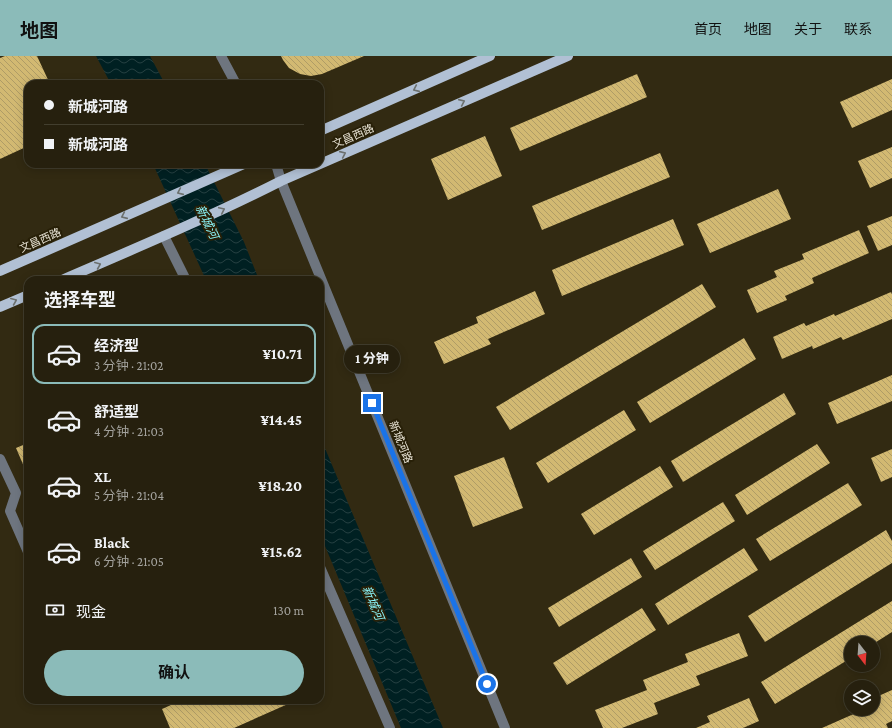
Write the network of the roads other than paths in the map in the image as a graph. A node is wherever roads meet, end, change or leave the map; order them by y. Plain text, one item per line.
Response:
1 (221, 56) edge
2 (490, 56) edge
3 (568, 56) edge
4 (234, 80) edge
5 (324, 129) edge
6 (324, 162) edge
7 (234, 168) edge
8 (277, 168) edge
9 (311, 168) edge
10 (281, 181) junction
11 (164, 236) junction
12 (0, 271) edge
13 (71, 276) edge
14 (184, 276) edge
15 (320, 276) edge
16 (324, 286) edge
17 (24, 297) edge
18 (0, 307) edge
19 (0, 459) edge
20 (24, 543) edge
21 (324, 576) edge
22 (390, 728) edge
23 (505, 728) edge

1 - 4 street
2 -> 5 main road, 文昌西路
6 -> 3 main road, 文昌西路
7 -> 12 main road, 文昌西路
8 - 10 street, 新城河路
10 -> 9 main road, 文昌西路
11 -> 10 main road, 文昌西路
10 - 15 street, 新城河路
13 -> 11 main road, 文昌西路
11 - 14 street
16 - 23 street, 新城河路
18 -> 17 main road
19 - 20 street
21 - 22 street

